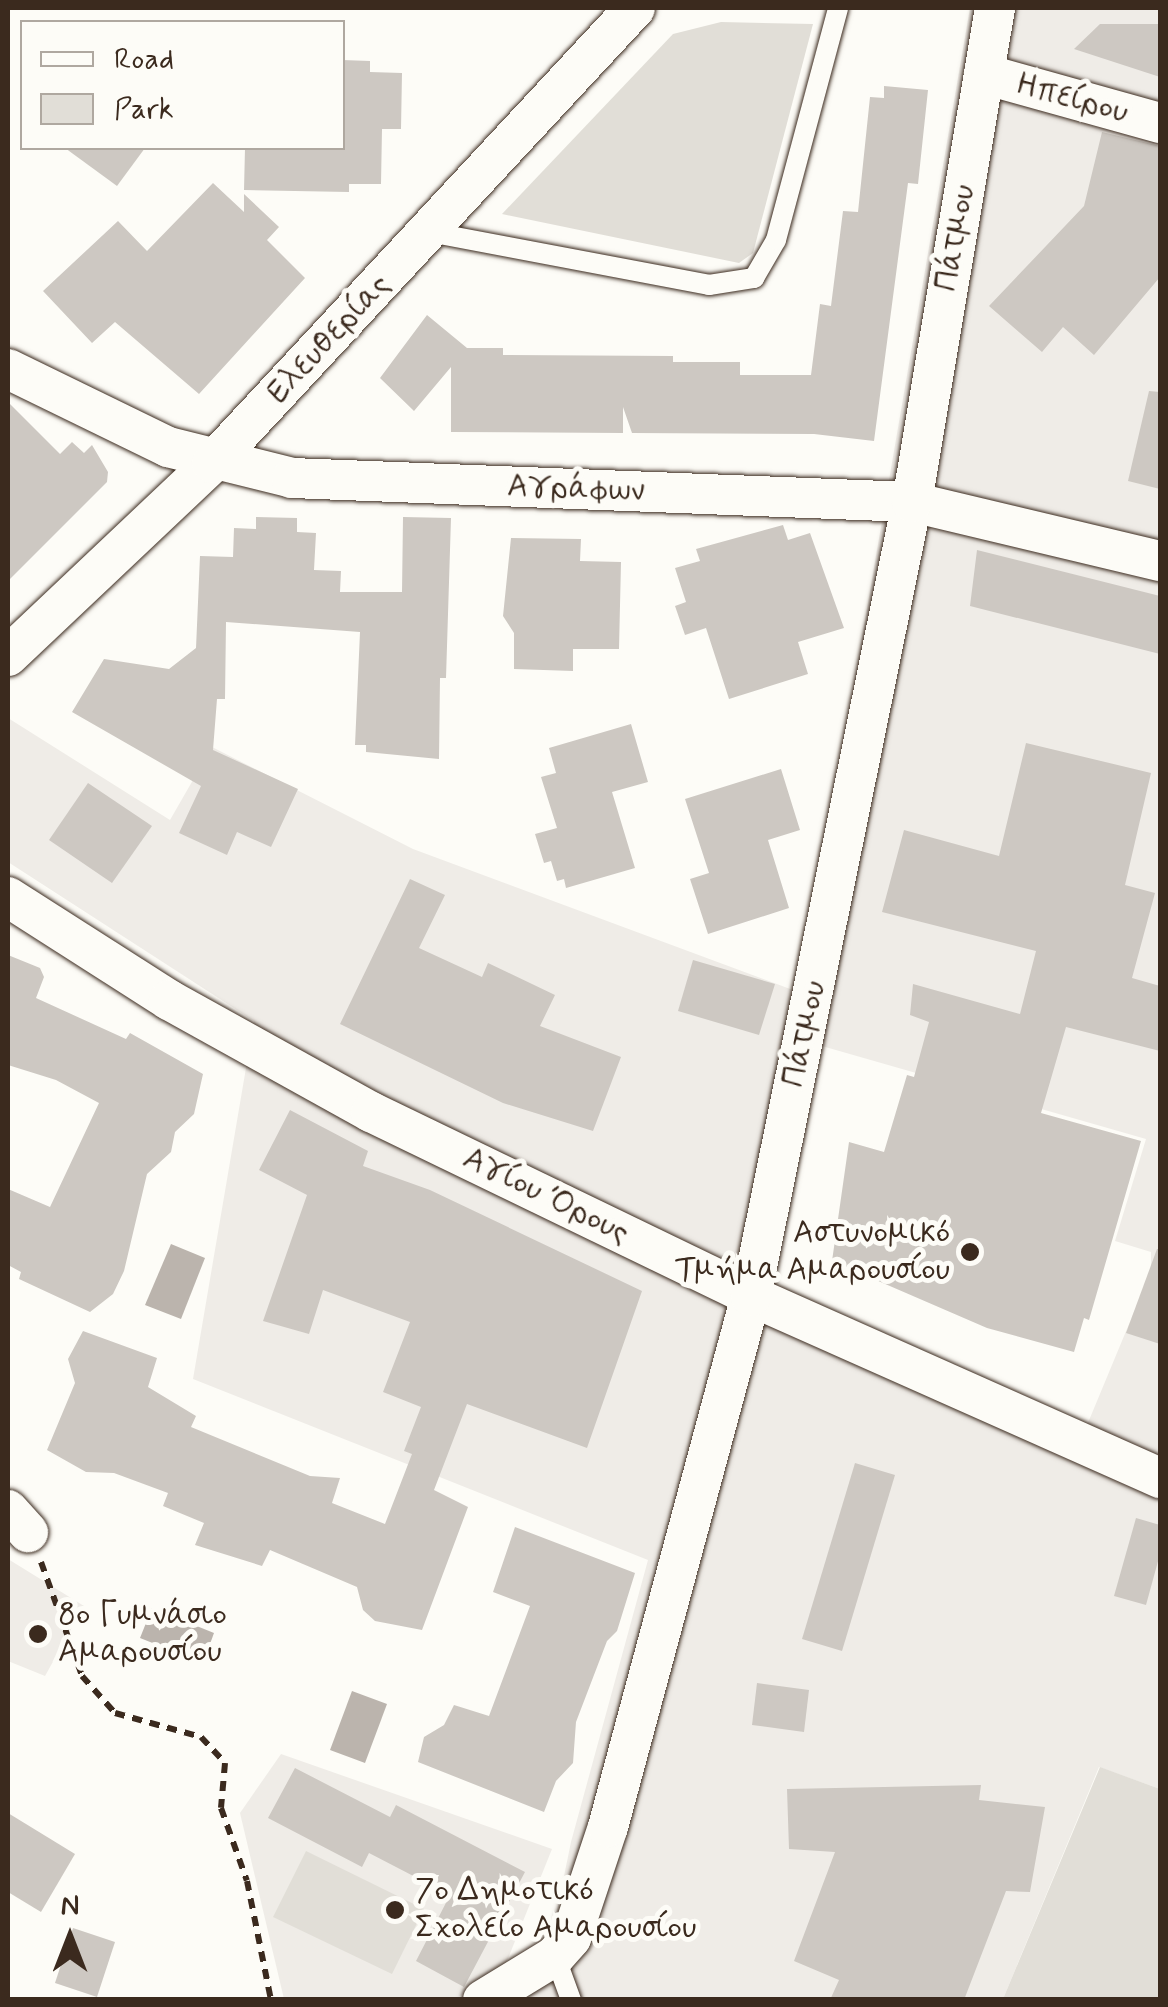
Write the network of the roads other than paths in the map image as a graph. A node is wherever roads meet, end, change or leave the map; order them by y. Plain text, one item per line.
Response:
1 (635, 8) edge
2 (838, 8) edge
3 (995, 8) edge
4 (984, 74) junction
5 (1160, 123) edge
6 (430, 232) junction
7 (8, 369) edge
8 (212, 463) junction
9 (912, 502) junction
10 (1160, 561) edge
11 (8, 656) edge
12 (8, 897) edge
13 (751, 1296) junction
14 (1160, 1478) edge
15 (555, 1956) junction
16 (483, 2000) edge
17 (571, 2000) edge

1 - 6 street, Ελευθερίας
2 - 6 lane
3 - 4 street, Πάτμου
4 - 5 street, Ηπείρου
4 - 9 street, Πάτμου
6 - 8 street, Ελευθερίας
7 - 8 street, Αγράφων
8 - 9 street, Αγράφων
8 - 11 street, Ελευθερίας
9 - 10 street, Αγράφων
9 - 13 street, Πάτμου
12 - 13 street, Αγίου Όρους
13 - 14 street, Αγίου Όρους
13 - 15 street, Πάτμου
15 - 16 street, Πάτμου
15 - 17 lane

